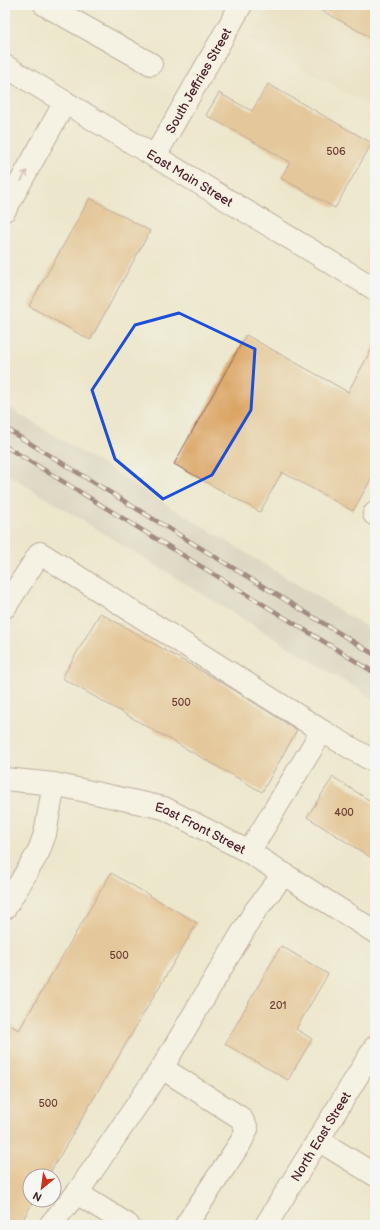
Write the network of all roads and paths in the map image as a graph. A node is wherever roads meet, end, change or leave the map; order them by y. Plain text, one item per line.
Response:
1 (44, 5) edge
2 (241, 5) edge
3 (151, 64) dead end
4 (5, 66) edge
5 (65, 102) junction
6 (155, 156) junction
7 (5, 210) edge
8 (375, 288) edge
9 (5, 607) edge
10 (322, 731) junction
11 (375, 762) edge
12 (5, 779) edge
13 (54, 784) junction
14 (250, 852) junction
15 (284, 874) junction
16 (5, 908) edge
17 (375, 932) edge
18 (375, 1047) edge
19 (162, 1068) junction
20 (318, 1140) junction
21 (375, 1175) edge
22 (77, 1193) junction
23 (50, 1225) edge
24 (128, 1225) edge
25 (186, 1225) edge
26 (266, 1225) edge

1 - 3 street
2 - 6 street, South Jeffries Street
4 - 5 street, East Main Street
5 - 6 street, East Main Street
7 -> 5 street
6 - 8 street, East Main Street
9 - 10 street
10 - 11 street
10 - 14 street
12 - 13 street, East Front Street
13 - 14 street, East Front Street
13 - 16 street
14 - 15 street, East Front Street
15 - 17 street, East Front Street
15 - 19 street
18 - 20 street, North East Street
19 - 22 street
19 - 25 street
20 - 21 street
20 - 26 street, North East Street
22 - 23 street
22 - 24 street

